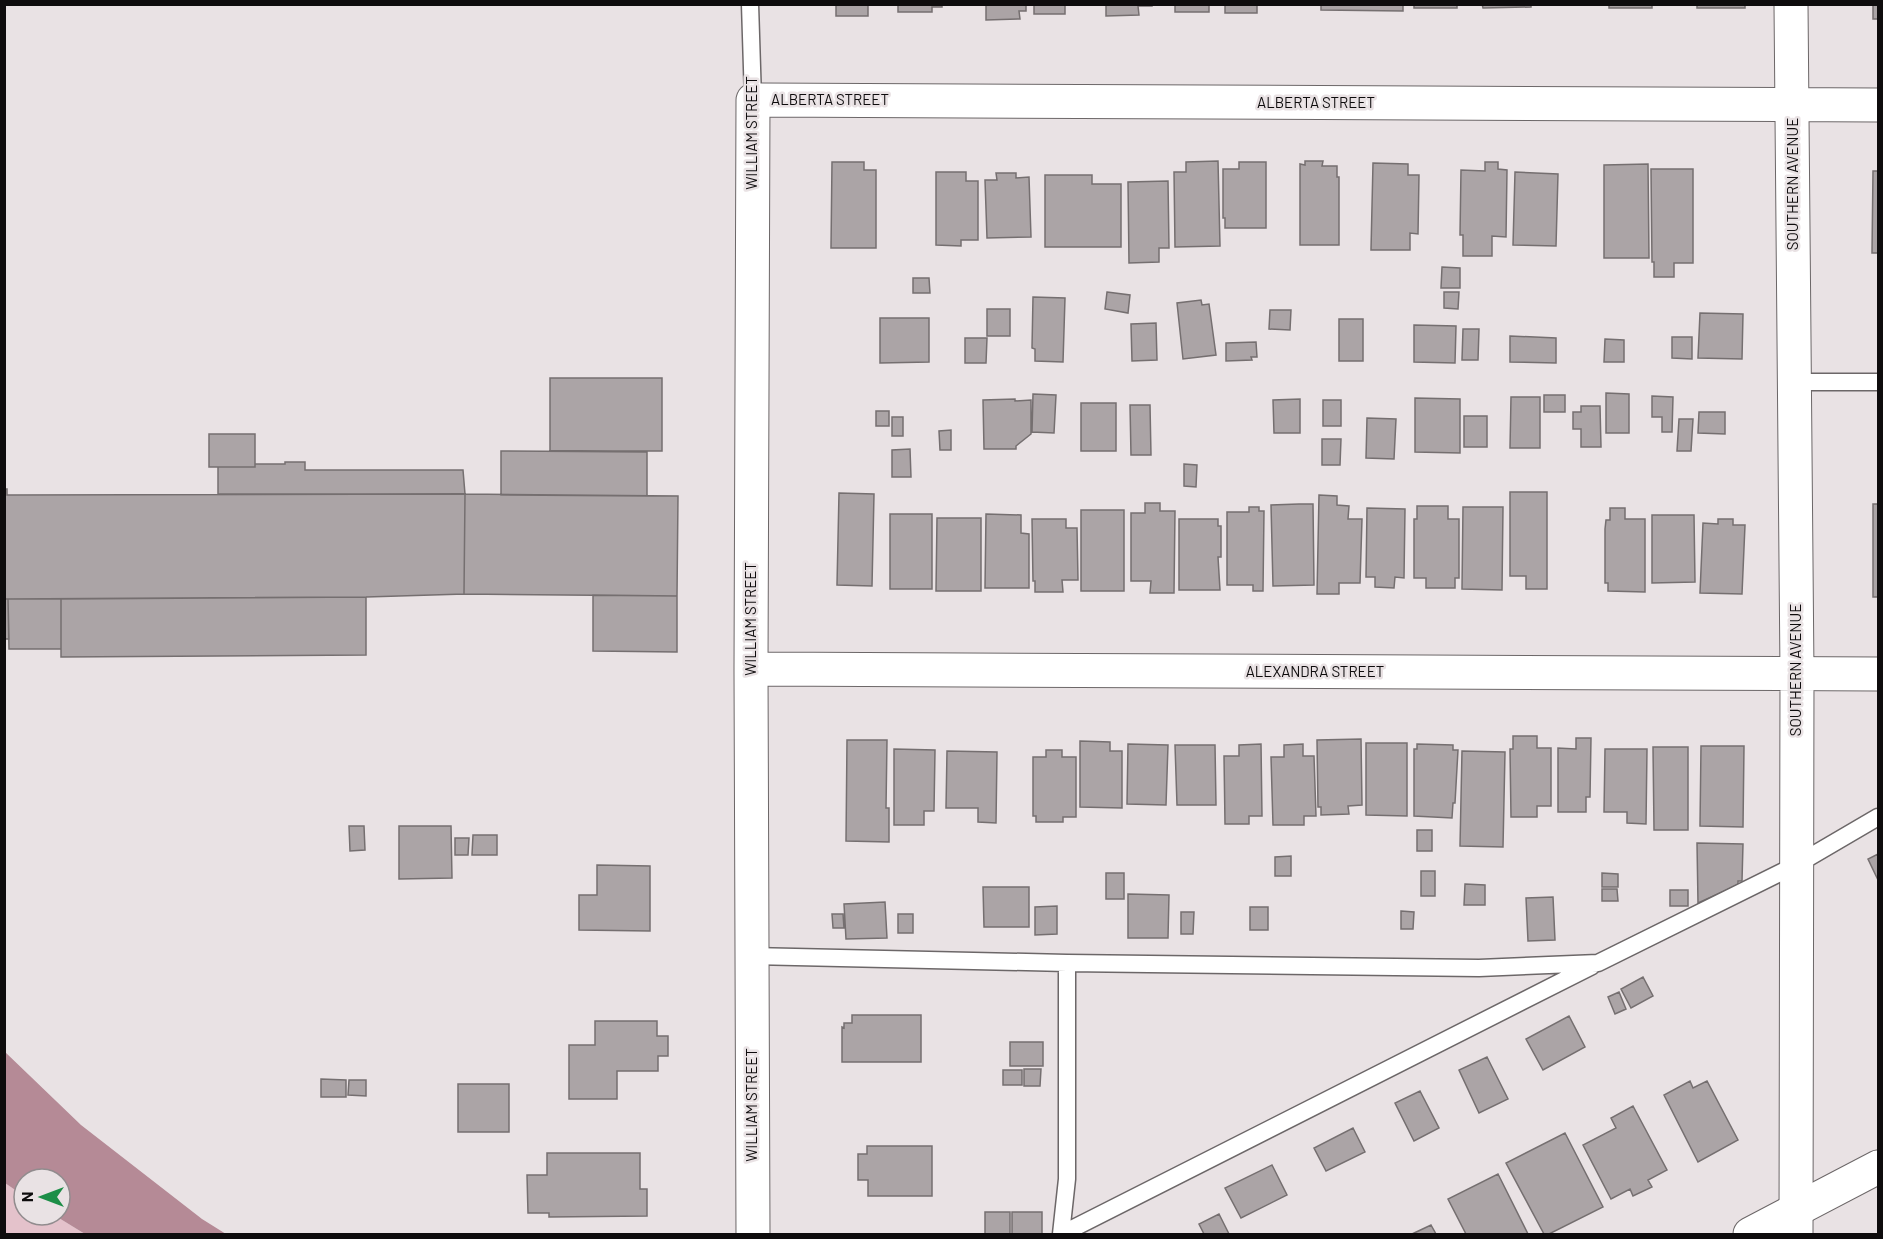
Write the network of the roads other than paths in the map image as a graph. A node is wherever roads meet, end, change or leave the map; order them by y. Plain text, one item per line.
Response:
1 (750, 4) edge
2 (1791, 4) edge
3 (753, 100) junction
4 (1878, 105) edge
5 (1792, 106) junction
6 (1794, 382) junction
7 (1878, 382) edge
8 (751, 669) junction
9 (1797, 674) junction
10 (1878, 674) edge
11 (1878, 817) edge
12 (1796, 865) junction
13 (752, 956) junction
14 (1067, 963) junction
15 (1598, 963) junction
16 (1878, 1167) edge
17 (1796, 1222) edge
18 (753, 1234) edge
19 (1061, 1234) edge
20 (1750, 1234) edge

1 - 3 lane, WILLIAM STREET
2 - 5 street, SOUTHERN AVENUE
3 - 5 street, ALBERTA STREET
3 - 8 street, WILLIAM STREET
4 - 5 street, ALBERTA STREET
5 - 6 street, SOUTHERN AVENUE
6 - 7 lane
6 - 9 street, SOUTHERN AVENUE
8 - 9 street, ALEXANDRA STREET
8 - 13 street, WILLIAM STREET
9 - 10 street, ALEXANDRA STREET
9 - 12 street, SOUTHERN AVENUE
11 - 12 lane
12 - 15 lane
12 - 17 street, SOUTHERN AVENUE
13 - 14 lane
13 - 18 street, WILLIAM STREET
14 - 15 lane
14 - 19 lane
15 - 19 lane
16 - 17 street
17 - 20 street

